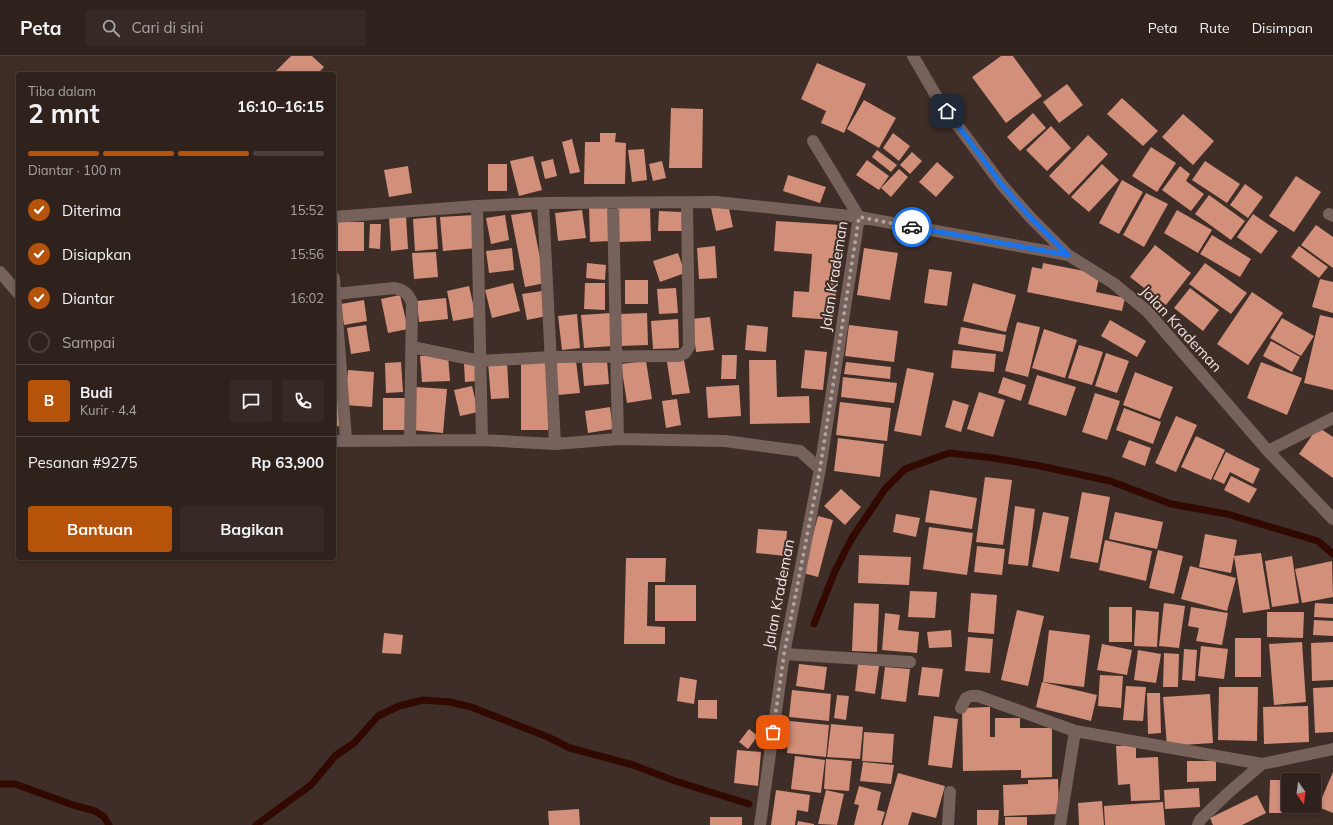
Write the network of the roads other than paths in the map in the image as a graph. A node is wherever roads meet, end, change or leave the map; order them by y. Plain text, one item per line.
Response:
1 (913, 56) edge
2 (813, 141) dead end
3 (687, 202) junction
4 (543, 203) junction
5 (613, 203) junction
6 (477, 206) junction
7 (336, 217) edge
8 (859, 217) junction
9 (1068, 255) junction
10 (0, 272) edge
11 (16, 291) edge
12 (336, 294) edge
13 (336, 307) edge
14 (412, 347) junction
15 (551, 357) junction
16 (617, 357) junction
17 (480, 361) junction
18 (1333, 418) edge
19 (618, 439) junction
20 (346, 440) junction
21 (410, 440) junction
22 (482, 440) junction
23 (336, 441) edge
24 (555, 444) junction
25 (1268, 451) junction
26 (820, 469) junction
27 (1333, 519) edge
28 (784, 654) junction
29 (910, 662) dead end
30 (961, 708) dead end
31 (1075, 731) junction
32 (1333, 749) edge
33 (1262, 764) junction
34 (950, 792) dead end
35 (760, 825) edge
36 (948, 825) edge
37 (1060, 825) edge
38 (1198, 825) edge

1 - 9 street
2 - 8 street
3 - 5 street
3 - 8 street
3 - 16 street
4 - 5 street
4 - 6 street
4 - 15 street
5 - 16 street
6 - 7 street
6 - 17 street
8 - 9 street, Jalan Krademan
8 - 26 street, Jalan Krademan
9 - 25 street, Jalan Krademan
10 - 11 street
12 - 14 street
13 - 20 street
14 - 17 street
14 - 21 street
15 - 16 street
15 - 17 street
15 - 24 street
16 - 19 street
17 - 22 street
18 - 25 street
19 - 24 street
19 - 26 street
20 - 21 street
20 - 23 street
21 - 22 street
22 - 24 street
25 - 27 street, Jalan Krademan
26 - 28 street, Jalan Krademan
28 - 29 street
28 - 35 street, Jalan Krademan
30 - 31 street
31 - 33 street
31 - 37 street
32 - 33 street
33 - 38 street
34 - 36 street

